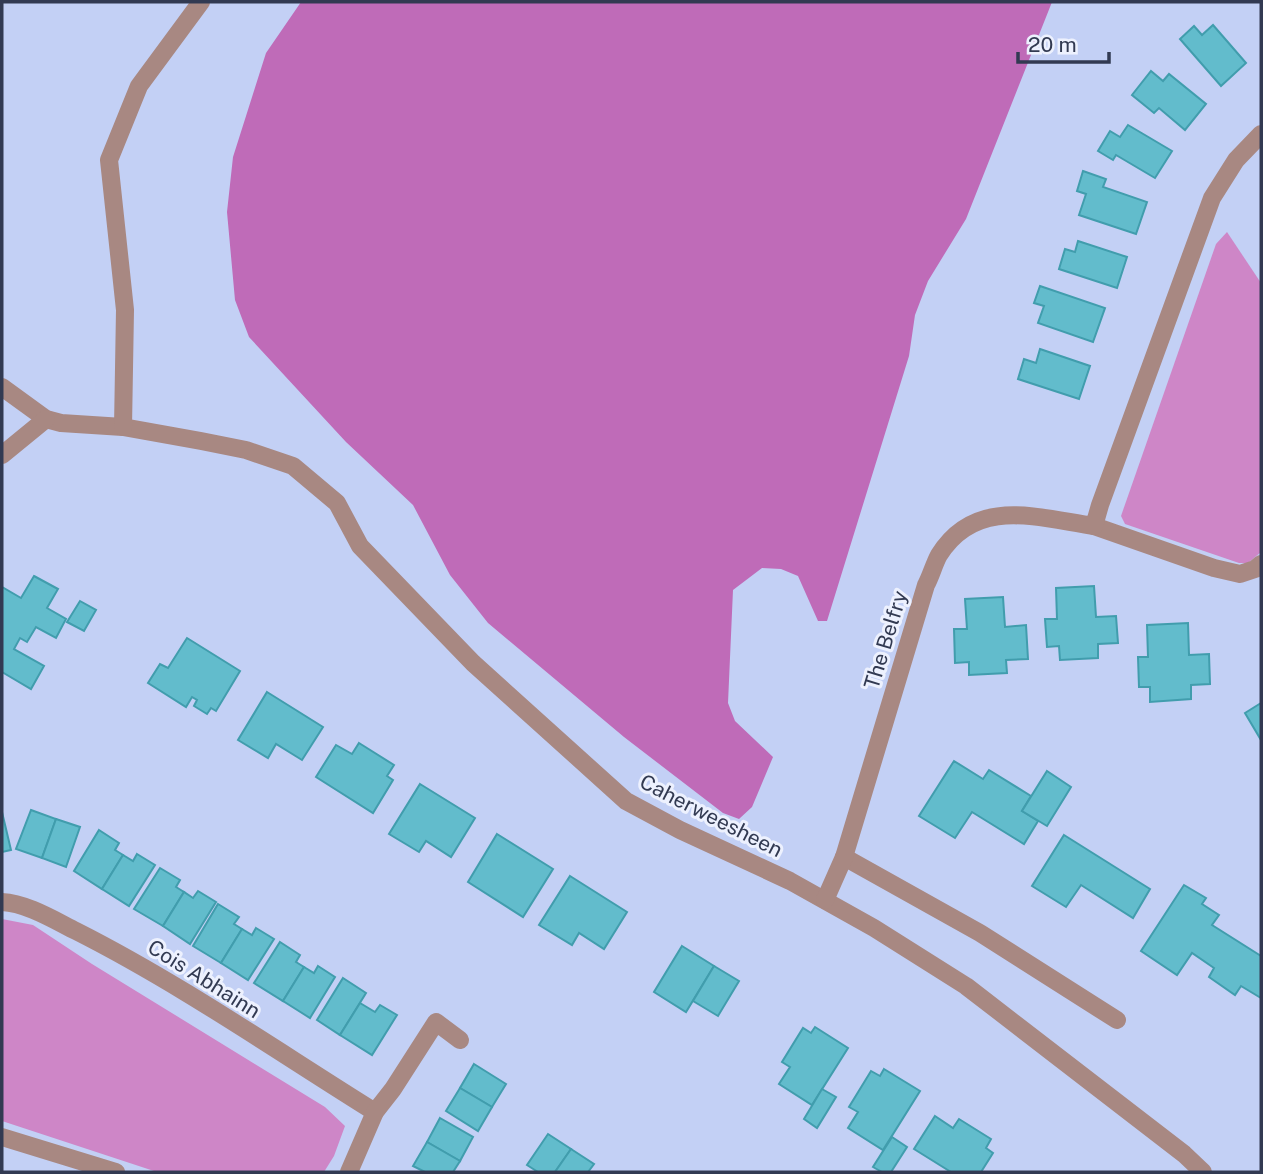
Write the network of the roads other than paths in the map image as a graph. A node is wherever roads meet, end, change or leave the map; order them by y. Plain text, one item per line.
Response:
1 (201, 2) edge
2 (1261, 134) edge
3 (2, 387) edge
4 (46, 419) junction
5 (122, 427) junction
6 (2, 455) edge
7 (1094, 526) junction
8 (1261, 564) edge
9 (844, 857) junction
10 (825, 900) junction
11 (2, 902) edge
12 (1116, 1020) dead end
13 (460, 1040) dead end
14 (375, 1112) junction
15 (2, 1137) edge
16 (116, 1172) edge
17 (349, 1172) edge
18 (1203, 1172) edge

1 - 5 street
2 - 7 street
3 - 4 street
4 - 5 street, Caherweesheen
4 - 6 street
5 - 10 street, Caherweesheen
7 - 8 street, The Belfry
7 - 9 street, The Belfry
9 - 10 street, The Belfry
9 - 12 street
10 - 18 street, Caherweesheen
11 - 14 street, Cois Abhainn
13 - 14 street
14 - 17 street
15 - 16 street

